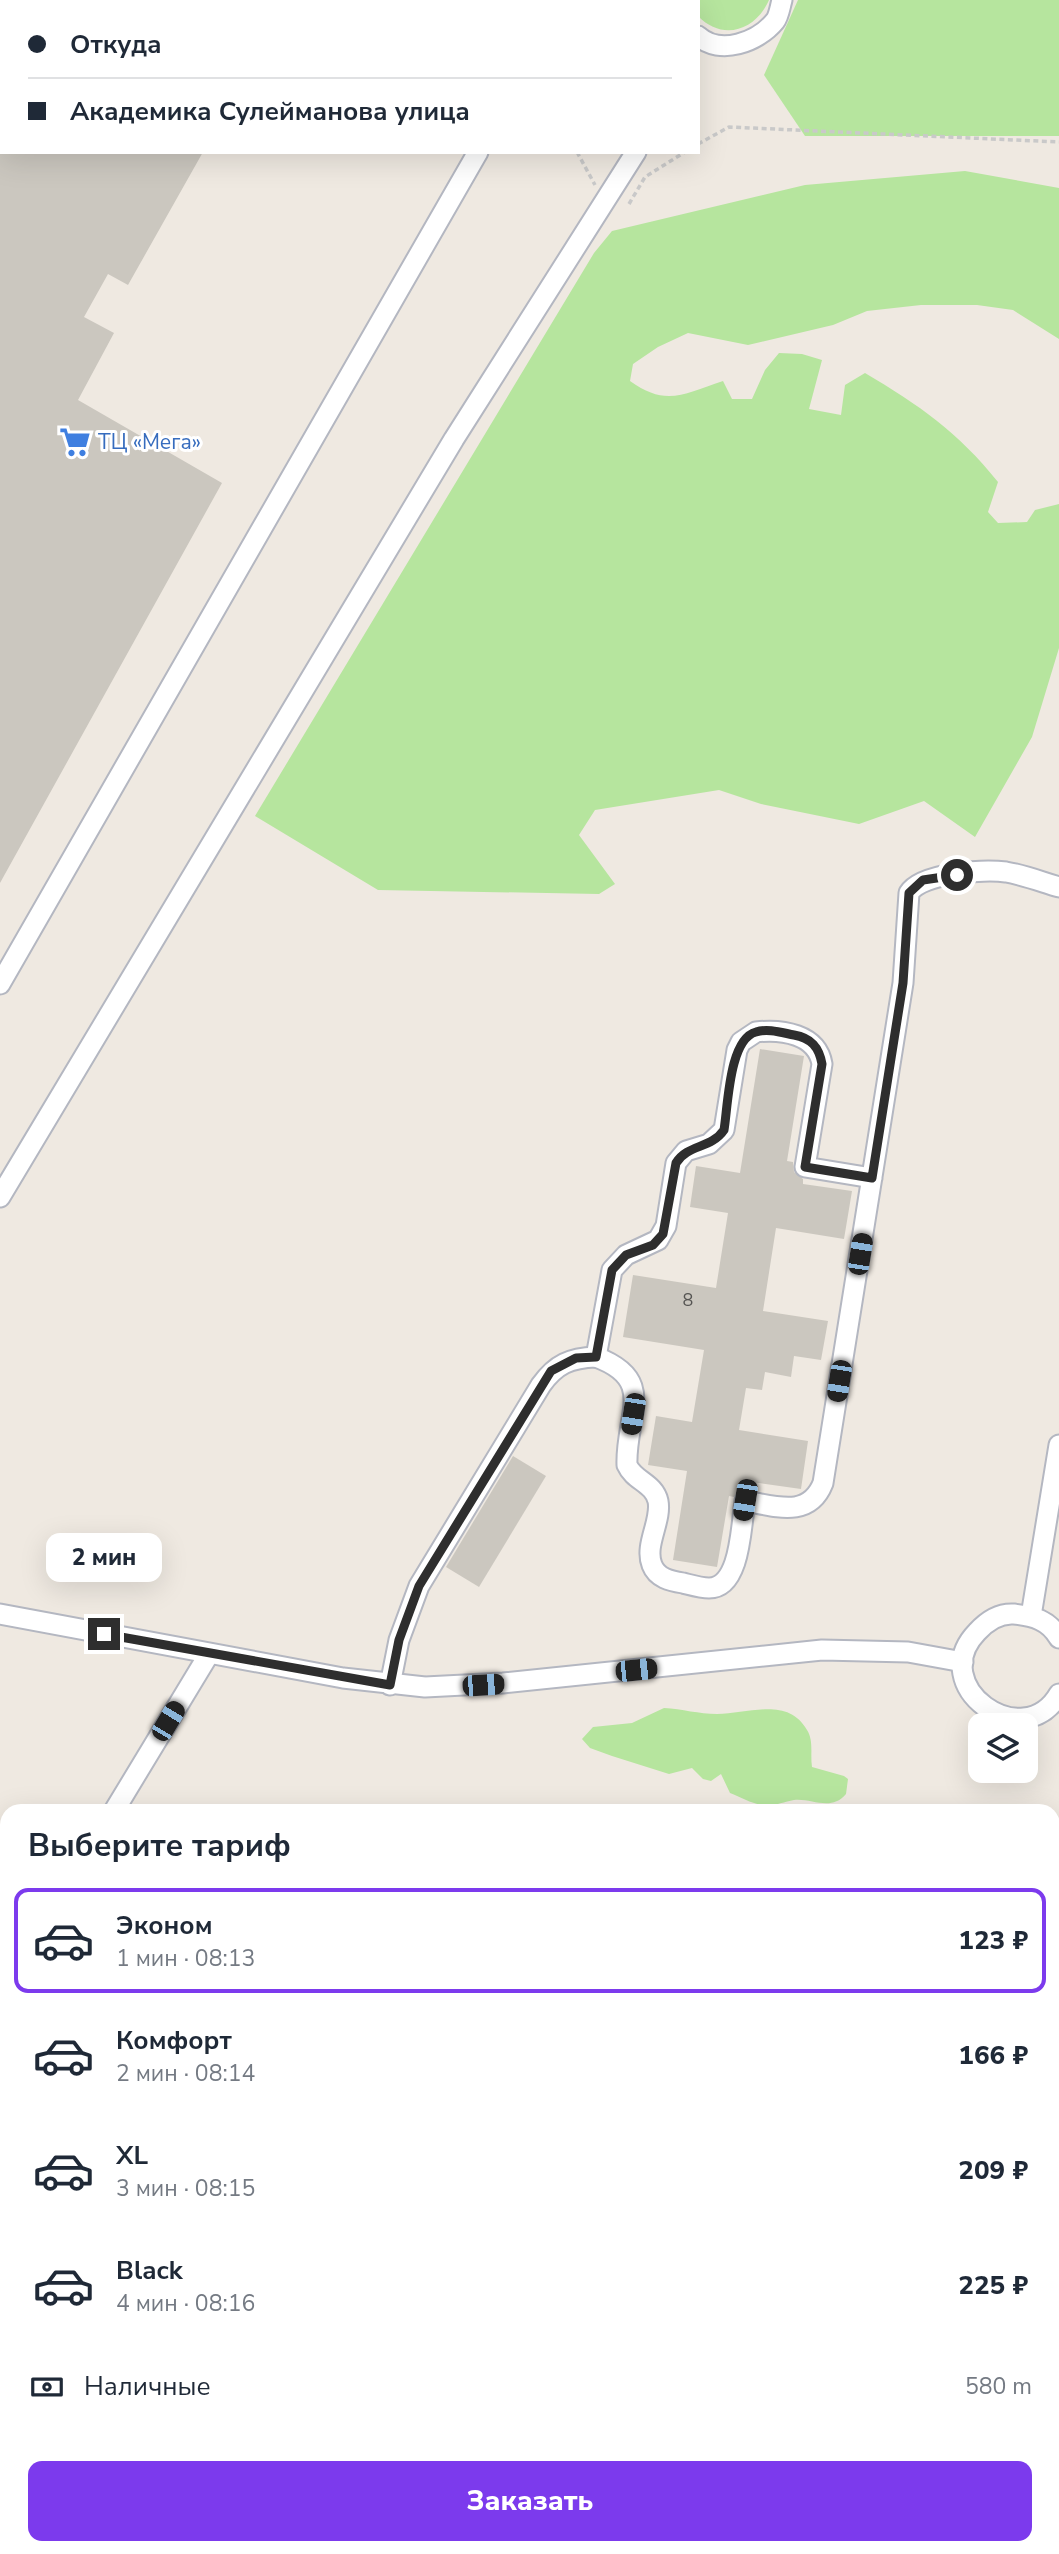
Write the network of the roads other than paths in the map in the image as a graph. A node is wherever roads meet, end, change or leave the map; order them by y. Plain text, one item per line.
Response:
1 (782, 0) edge
2 (700, 41) edge
3 (477, 154) edge
4 (635, 154) edge
5 (1059, 887) edge
6 (0, 984) edge
7 (872, 1178) junction
8 (0, 1197) edge
9 (596, 1357) junction
10 (1059, 1445) edge
11 (0, 1614) edge
12 (1031, 1616) junction
13 (1059, 1638) edge
14 (209, 1654) junction
15 (963, 1662) junction
16 (390, 1685) junction
17 (1059, 1694) edge
18 (118, 1804) edge

1 - 2 street
3 - 6 street
4 - 8 street
5 - 7 street
7 - 9 street
7 - 9 street
9 - 16 street
10 - 12 street
11 - 14 street
12 - 13 street
12 - 15 street
14 - 16 street
14 - 18 street
15 - 16 street
15 - 17 street

